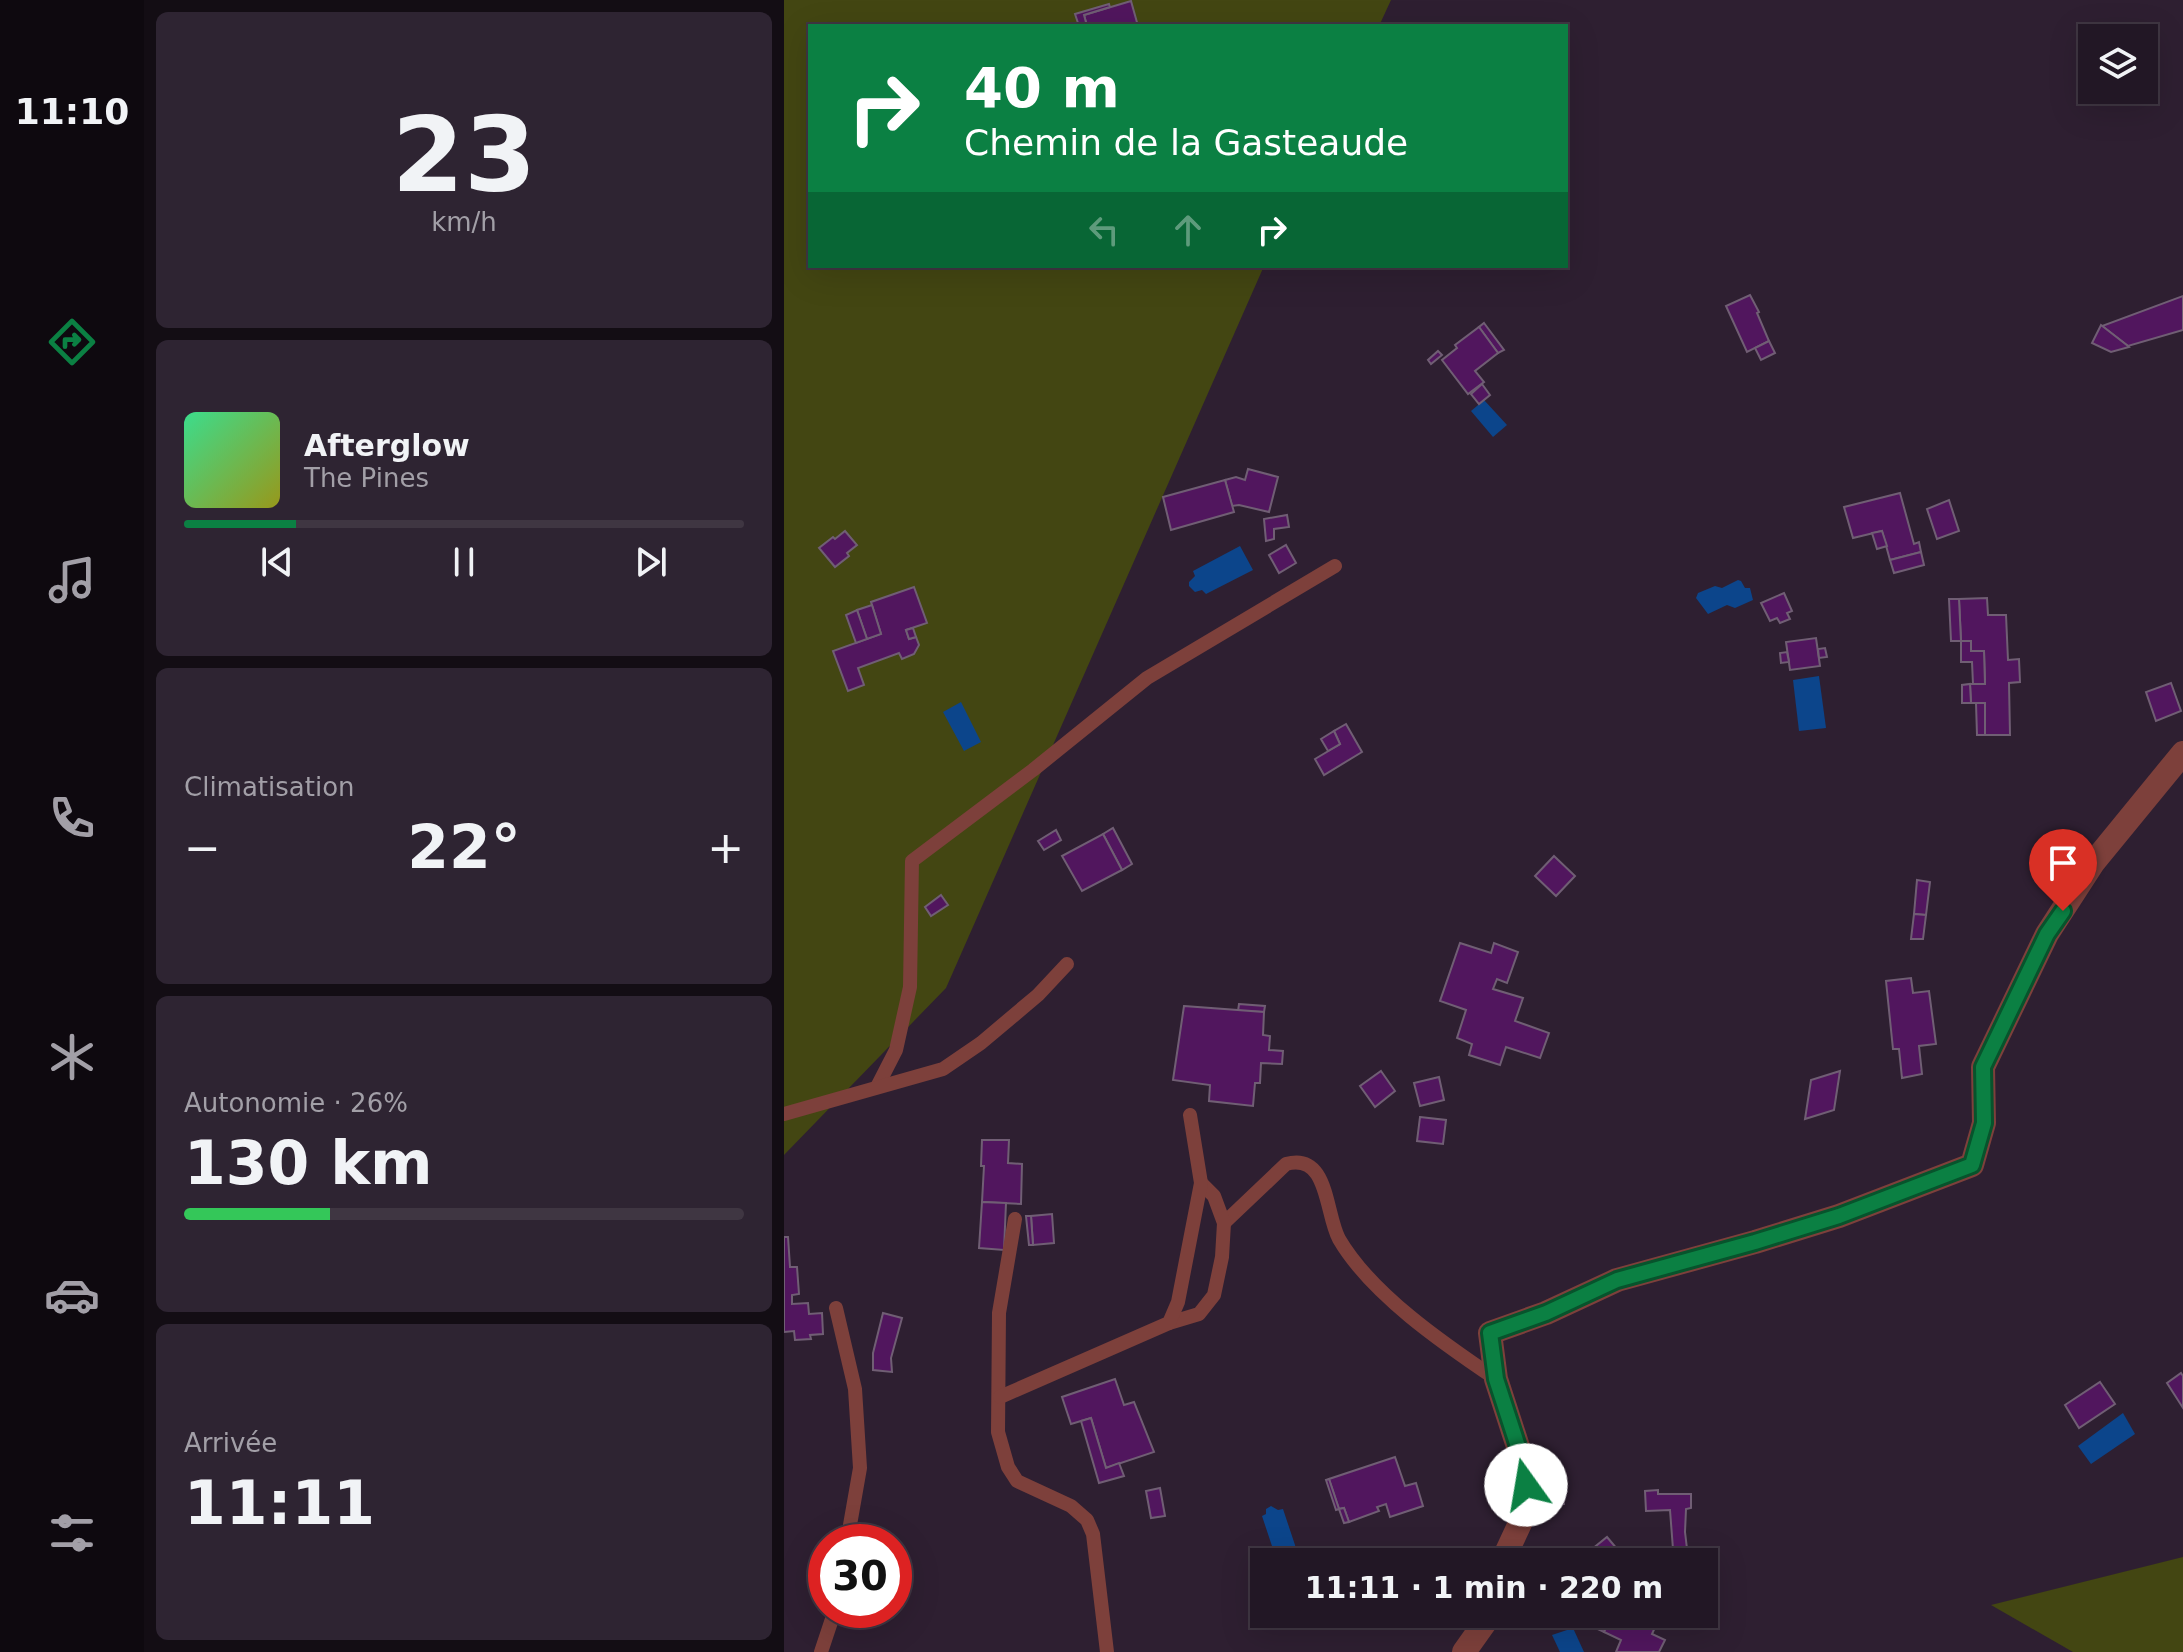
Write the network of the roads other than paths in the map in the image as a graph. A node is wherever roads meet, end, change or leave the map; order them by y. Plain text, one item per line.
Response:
1 (1335, 566) dead end
2 (2183, 753) edge
3 (1067, 964) dead end
4 (877, 1087) junction
5 (784, 1114) edge
6 (1190, 1115) dead end
7 (1201, 1183) junction
8 (1015, 1219) dead end
9 (1224, 1223) junction
10 (836, 1308) dead end
11 (1169, 1323) junction
12 (1496, 1379) junction
13 (1000, 1397) junction
14 (850, 1524) edge
15 (1509, 1548) edge
16 (829, 1628) edge
17 (1481, 1628) edge
18 (821, 1652) edge
19 (1107, 1652) edge
20 (1464, 1652) edge

1 - 4 lane
2 - 12 street
3 - 4 lane
4 - 5 lane
6 - 7 lane
7 - 9 lane
7 - 11 lane
8 - 13 lane
9 - 11 lane
9 - 12 lane
10 - 14 lane
11 - 13 lane
12 - 15 street
13 - 19 lane
16 - 18 lane
17 - 20 street

